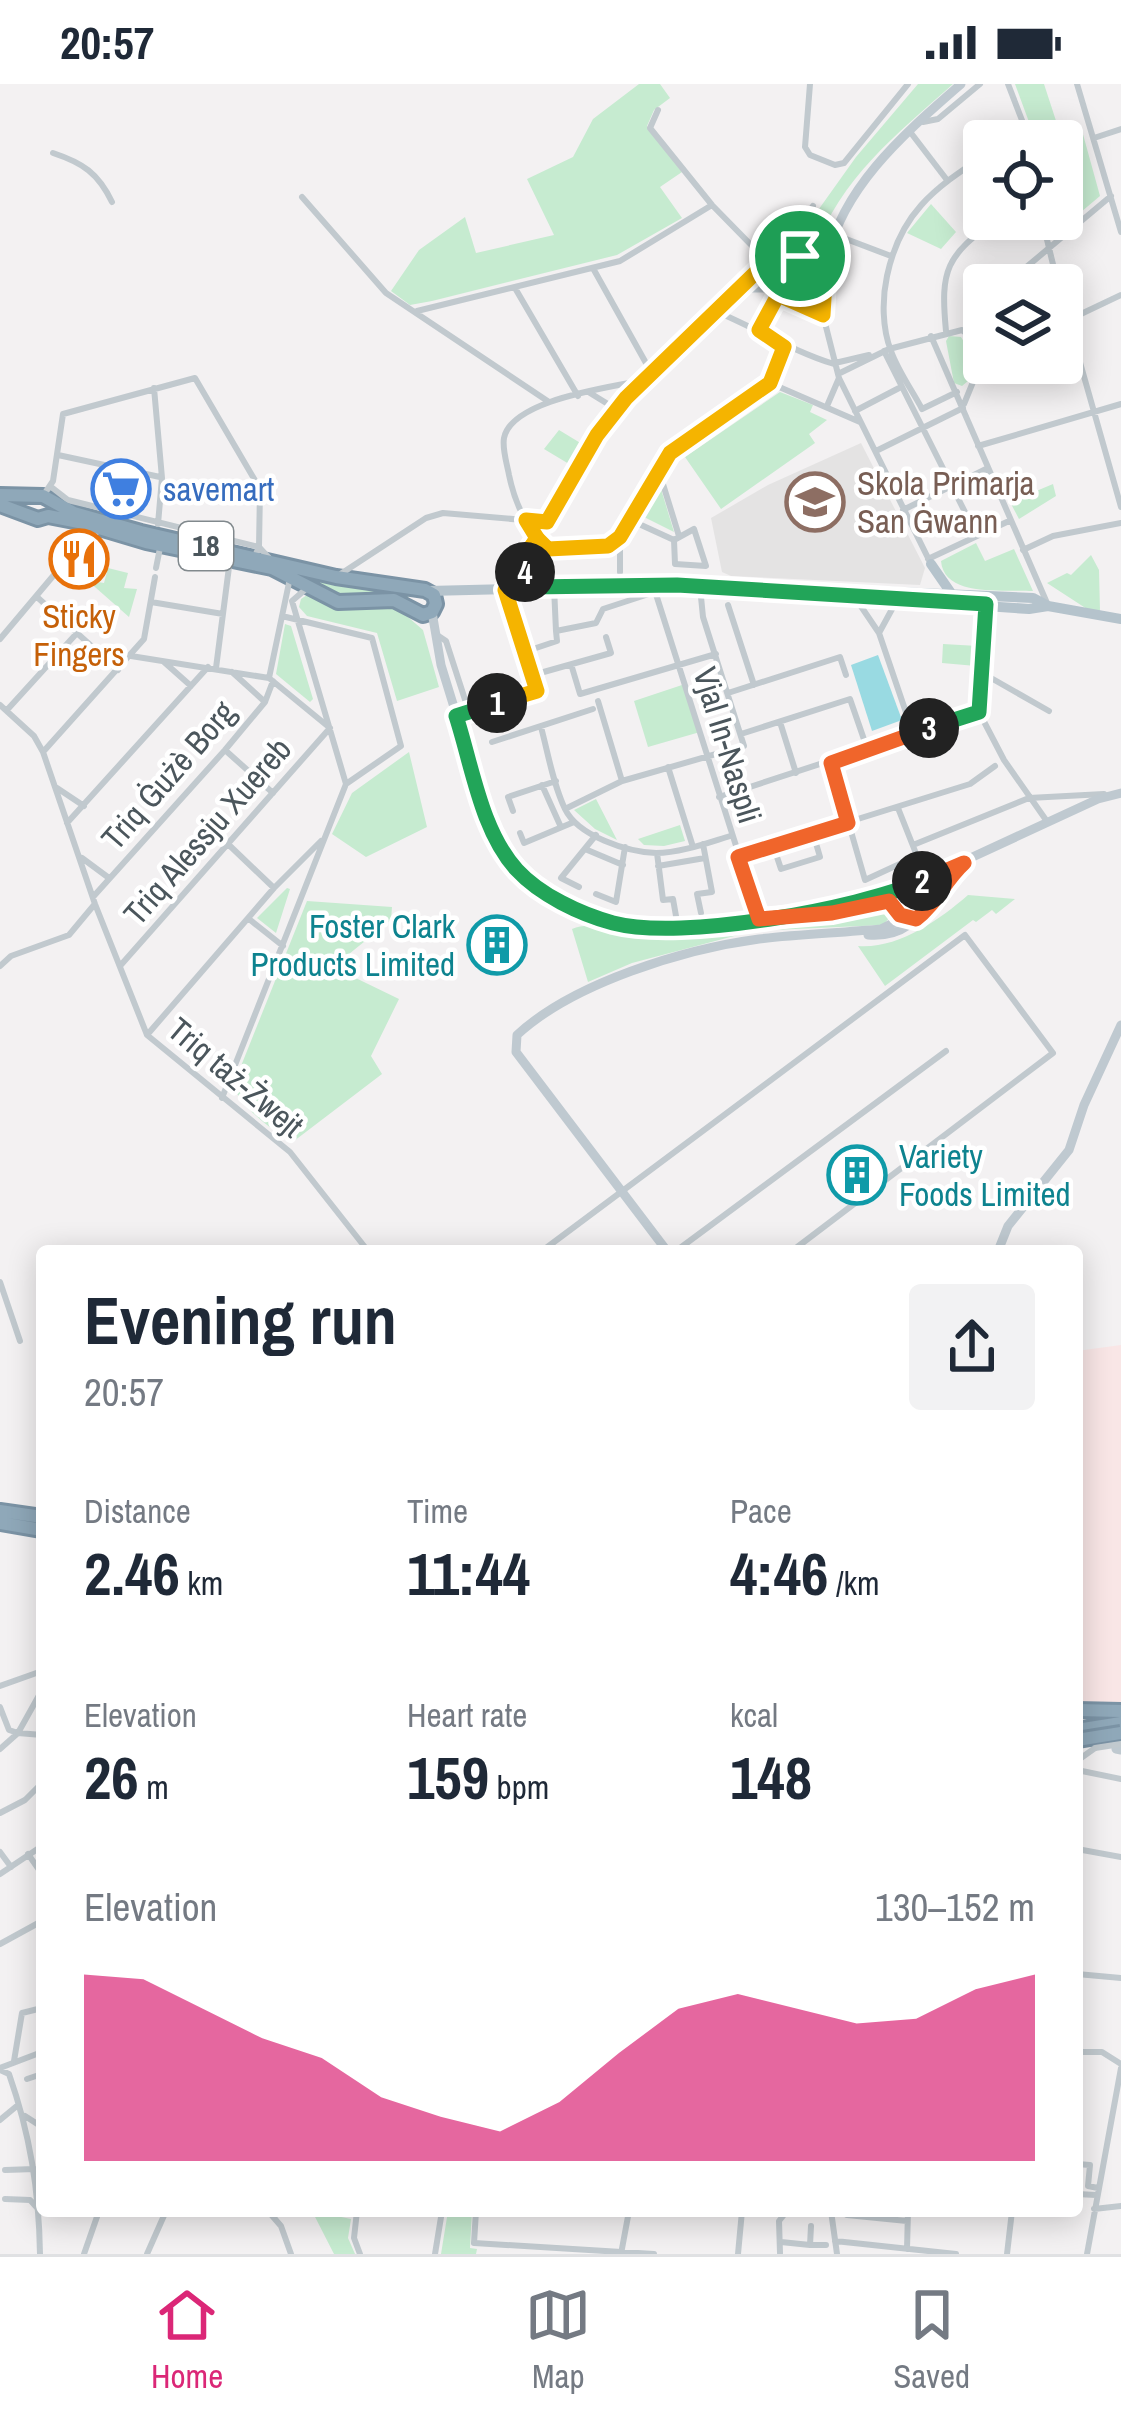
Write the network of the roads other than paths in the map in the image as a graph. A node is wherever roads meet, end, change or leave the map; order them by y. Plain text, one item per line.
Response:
1 (810, 84) edge
2 (908, 84) edge
3 (961, 84) edge
4 (980, 84) edge
5 (1008, 84) edge
6 (1077, 84) edge
7 (658, 110) dead end
8 (1020, 120) edge
9 (923, 122) junction
10 (1121, 129) edge
11 (910, 133) junction
12 (1094, 138) junction
13 (53, 153) dead end
14 (963, 170) edge
15 (947, 180) junction
16 (1111, 196) junction
17 (302, 197) dead end
18 (112, 202) dead end
19 (712, 206) junction
20 (813, 206) dead end
21 (1121, 232) edge
22 (832, 234) junction
23 (968, 240) edge
24 (1046, 240) edge
25 (1048, 248) junction
26 (757, 251) junction
27 (778, 251) junction
28 (891, 256) junction
29 (826, 264) junction
30 (1029, 264) edge
31 (1052, 264) edge
32 (593, 268) junction
33 (761, 269) junction
34 (515, 288) junction
35 (741, 288) junction
36 (766, 289) junction
37 (778, 295) junction
38 (1121, 295) edge
39 (417, 311) junction
40 (715, 311) junction
41 (1083, 313) edge
42 (823, 315) junction
43 (759, 330) junction
44 (963, 331) edge
45 (946, 332) junction
46 (931, 336) junction
47 (784, 347) junction
48 (887, 350) junction
49 (834, 364) junction
50 (646, 376) junction
51 (838, 376) junction
52 (1083, 380) edge
53 (770, 383) junction
54 (972, 384) edge
55 (902, 387) junction
56 (154, 388) junction
57 (609, 388) junction
58 (957, 392) junction
59 (590, 393) junction
60 (578, 396) junction
61 (626, 398) junction
62 (549, 402) junction
63 (1121, 404) edge
64 (827, 406) junction
65 (963, 408) junction
66 (616, 409) junction
67 (855, 411) junction
68 (918, 411) junction
69 (1093, 412) junction
70 (861, 423) junction
71 (922, 428) junction
72 (978, 446) junction
73 (876, 451) junction
74 (58, 455) junction
75 (658, 468) junction
76 (987, 469) junction
77 (162, 478) junction
78 (951, 486) junction
79 (0, 495) edge
80 (50, 500) junction
81 (0, 505) edge
82 (1121, 507) edge
83 (903, 510) junction
84 (628, 519) junction
85 (526, 520) junction
86 (1010, 521) junction
87 (79, 522) junction
88 (547, 522) junction
89 (1121, 523) edge
90 (158, 524) junction
91 (101, 529) junction
92 (976, 536) junction
93 (620, 537) junction
94 (537, 538) junction
95 (676, 538) junction
96 (80, 544) junction
97 (160, 545) junction
98 (1023, 550) junction
99 (528, 551) junction
100 (257, 552) junction
101 (929, 562) junction
102 (230, 567) dead end
103 (620, 572) dead end
104 (336, 577) junction
105 (290, 578) junction
106 (554, 586) junction
107 (530, 587) junction
108 (700, 587) junction
109 (307, 588) junction
110 (654, 588) junction
111 (471, 590) junction
112 (505, 590) junction
113 (784, 590) junction
114 (425, 591) junction
115 (926, 592) junction
116 (951, 592) junction
117 (854, 596) junction
118 (38, 597) junction
119 (898, 598) junction
120 (151, 602) junction
121 (986, 604) junction
122 (728, 605) dead end
123 (1048, 606) junction
124 (425, 610) junction
125 (223, 614) junction
126 (283, 616) junction
127 (1121, 619) edge
128 (297, 620) junction
129 (556, 631) junction
130 (77, 633) junction
131 (434, 633) junction
132 (879, 633) junction
133 (606, 637) dead end
134 (0, 639) edge
135 (524, 652) junction
136 (716, 654) junction
137 (131, 656) junction
138 (161, 660) junction
139 (571, 664) junction
140 (677, 665) junction
141 (212, 668) junction
142 (118, 670) junction
143 (229, 670) junction
144 (983, 673) junction
145 (846, 675) dead end
146 (533, 676) junction
147 (271, 679) junction
148 (754, 685) junction
149 (191, 686) junction
150 (728, 693) junction
151 (265, 702) junction
152 (3, 708) edge
153 (1049, 711) dead end
154 (469, 712) junction
155 (979, 712) junction
156 (456, 716) junction
157 (780, 722) junction
158 (541, 727) junction
159 (330, 728) junction
160 (913, 733) junction
161 (741, 734) junction
162 (493, 742) dead end
163 (225, 750) junction
164 (868, 751) junction
165 (43, 752) junction
166 (707, 756) junction
167 (831, 763) junction
168 (994, 766) dead end
169 (668, 767) junction
170 (796, 773) junction
171 (556, 781) junction
172 (622, 781) junction
173 (346, 784) junction
174 (542, 785) junction
175 (54, 786) junction
176 (273, 793) junction
177 (1121, 793) edge
178 (719, 797) junction
179 (1029, 798) junction
180 (84, 806) junction
181 (898, 807) junction
182 (565, 809) junction
183 (513, 811) dead end
184 (574, 822) junction
185 (67, 823) junction
186 (848, 823) junction
187 (1049, 825) junction
188 (561, 826) junction
189 (520, 833) dead end
190 (813, 833) junction
191 (596, 836) junction
192 (731, 836) junction
193 (324, 838) junction
194 (228, 844) junction
195 (698, 845) junction
196 (773, 845) junction
197 (914, 845) junction
198 (625, 848) junction
199 (585, 849) junction
200 (657, 853) junction
201 (79, 856) junction
202 (738, 857) junction
203 (705, 858) junction
204 (964, 863) junction
205 (622, 865) junction
206 (658, 866) junction
207 (110, 878) junction
208 (579, 887) dead end
209 (908, 887) junction
210 (274, 888) junction
211 (596, 894) dead end
212 (94, 901) junction
213 (881, 901) junction
214 (896, 908) junction
215 (818, 912) junction
216 (700, 913) dead end
217 (923, 914) junction
218 (676, 916) dead end
219 (249, 919) junction
220 (759, 919) junction
221 (838, 933) junction
222 (283, 946) junction
223 (120, 965) junction
224 (0, 967) edge
225 (1121, 1025) edge
226 (147, 1035) junction
227 (946, 1051) dead end
228 (222, 1098) junction
229 (621, 1190) junction
230 (363, 1245) edge
231 (550, 1245) edge
232 (662, 1245) edge
233 (684, 1245) edge
234 (800, 1245) edge
235 (1000, 1245) edge
236 (0, 1282) edge
237 (20, 1341) dead end
238 (0, 1511) edge
239 (36, 1516) edge
240 (0, 1523) edge
241 (36, 1529) edge
242 (36, 1673) edge
243 (0, 1686) edge
244 (36, 1701) edge
245 (0, 1707) edge
246 (1083, 1710) edge
247 (1121, 1711) edge
248 (1121, 1723) edge
249 (1083, 1729) edge
250 (18, 1733) junction
251 (36, 1734) edge
252 (1121, 1734) edge
253 (1083, 1739) edge
254 (1083, 1747) edge
255 (1119, 1747) edge
256 (0, 1749) edge
257 (1083, 1757) edge
258 (1083, 1770) edge
259 (1121, 1779) edge
260 (36, 1789) edge
261 (0, 1813) edge
262 (36, 1849) edge
263 (1083, 1850) edge
264 (28, 1854) junction
265 (0, 1855) edge
266 (1121, 1857) edge
267 (36, 1865) edge
268 (11, 1867) junction
269 (0, 1874) edge
270 (36, 1924) edge
271 (0, 1944) edge
272 (1083, 1975) edge
273 (1121, 1978) edge
274 (36, 2010) edge
275 (1083, 2052) edge
276 (36, 2054) edge
277 (14, 2061) junction
278 (1, 2066) edge
279 (1121, 2067) edge
280 (36, 2076) edge
281 (27, 2078) dead end
282 (18, 2105) junction
283 (24, 2115) junction
284 (0, 2120) edge
285 (36, 2123) edge
286 (1083, 2164) edge
287 (35, 2169) junction
288 (5, 2170) dead end
289 (36, 2176) edge
290 (1097, 2191) junction
291 (1083, 2193) edge
292 (5, 2199) dead end
293 (1121, 2206) edge
294 (36, 2207) edge
295 (1094, 2209) junction
296 (41, 2217) edge
297 (97, 2217) edge
298 (163, 2217) edge
299 (273, 2217) edge
300 (357, 2217) edge
301 (441, 2217) edge
302 (476, 2217) edge
303 (627, 2217) edge
304 (741, 2217) edge
305 (782, 2217) edge
306 (831, 2217) edge
307 (884, 2217) edge
308 (907, 2217) edge
309 (1011, 2217) edge
310 (907, 2222) junction
311 (812, 2226) dead end
312 (781, 2242) junction
313 (831, 2243) junction
314 (810, 2245) junction
315 (907, 2249) junction
316 (622, 2253) edge
317 (780, 2253) edge
318 (40, 2254) edge
319 (84, 2254) edge
320 (147, 2254) edge
321 (290, 2254) edge
322 (360, 2254) edge
323 (435, 2254) edge
324 (654, 2254) edge
325 (738, 2254) edge
326 (837, 2254) edge
327 (956, 2254) edge
328 (1007, 2254) edge
329 (1087, 2254) edge

1 - 2 street
3 - 9 main road
4 - 9 street
5 - 8 street
6 - 12 street
7 - 19 street
9 - 11 main road
10 - 12 street
11 - 15 street
11 - 22 main road
12 - 16 street
13 - 18 street
14 - 15 street
15 - 28 street
16 - 21 street
16 - 25 street
17 - 39 street
19 - 26 street
19 - 32 street
20 - 27 street
22 - 28 street
22 - 29 main road
23 - 45 street
24 - 25 street
25 - 30 street
25 - 31 street
26 - 27 street
26 - 33 street
27 - 29 main road
27 - 33 main road
28 - 48 street
29 - 42 street
32 - 34 street
32 - 50 street
33 - 35 main road
33 - 36 main road
34 - 39 street
34 - 60 street
35 - 36 main road
35 - 40 main road
36 - 37 main road
37 - 42 main road
37 - 43 street
38 - 41 street
39 - 62 street
40 - 43 street
40 - 50 main road
42 - 49 street
43 - 47 street
44 - 45 street
45 - 46 street
46 - 48 street
46 - 58 street
47 - 49 street
47 - 53 street
48 - 49 street
48 - 51 street
48 - 55 street
48 - 68 street
49 - 51 street
50 - 57 street
50 - 61 main road
51 - 64 street
51 - 67 street
52 - 69 street
53 - 64 street
53 - 75 street
54 - 65 street
55 - 67 street
55 - 68 street
56 - 74 street
56 - 77 street
56 - 100 street
57 - 59 street
57 - 61 street
58 - 65 street
58 - 68 street
59 - 60 street
59 - 66 street
60 - 62 street
61 - 66 main road
62 - 85 street
63 - 69 street
64 - 70 street
65 - 71 street
65 - 72 street
66 - 88 main road
67 - 70 street
68 - 71 street
69 - 72 street
69 - 82 street
70 - 73 street
71 - 73 street
71 - 78 street
72 - 76 street
73 - 83 street
74 - 77 street
74 - 80 street
75 - 84 street
75 - 95 street
76 - 78 street
76 - 86 street
77 - 90 street
78 - 83 street
78 - 92 street
79 - 80 highway, 18
80 - 81 highway
80 - 87 highway, 18
80 - 90 street
80 - 100 highway, 18
83 - 101 street
84 - 93 street
84 - 95 street
85 - 88 street
85 - 94 street
85 - 104 street
86 - 92 street
86 - 98 street
87 - 91 highway, 18
87 - 96 street
88 - 94 main road
89 - 98 street
90 - 100 street
91 - 96 street
91 - 97 highway, 18
92 - 101 street
93 - 94 street
93 - 103 street
94 - 99 main road
95 - 95 street
96 - 118 street
97 - 105 highway, 18
97 - 120 street
98 - 123 street
99 - 107 main road
99 - 112 main road
100 - 104 highway, 18
101 - 115 main road
101 - 116 main road
102 - 125 street
104 - 114 highway, 18
105 - 109 highway, 18
105 - 126 street, Triq Ġużè Borg
106 - 107 main road, 18
106 - 110 main road, 18
106 - 129 street
107 - 112 main road, 18
108 - 110 main road, 18
108 - 113 main road, 18
108 - 136 street
109 - 124 highway, 18
109 - 128 street
110 - 129 street
110 - 140 street, Vjal In-Naspli
111 - 112 main road, 18
111 - 114 main road, 18
111 - 124 main road, 18
112 - 135 street
113 - 115 main road, 18
113 - 117 main road, 18
114 - 124 highway
114 - 124 highway
115 - 116 main road, 18
116 - 123 main road, 18
117 - 119 main road, 18
117 - 132 street
118 - 130 street
118 - 134 street
119 - 121 main road, 18
119 - 132 street
120 - 125 street
120 - 137 street
121 - 123 main road, 18
121 - 144 street
122 - 148 street
123 - 127 main road
124 - 131 main road
125 - 141 street
126 - 128 street
126 - 147 street, Triq Ġużè Borg
128 - 159 street
128 - 173 street
129 - 135 street
130 - 142 street
130 - 152 street
131 - 154 street
131 - 156 main road
132 - 160 street
133 - 139 street
135 - 146 street
136 - 140 street
136 - 150 street
137 - 138 street
137 - 142 street
138 - 141 street
138 - 149 street
139 - 140 street
139 - 146 street
140 - 166 street, Vjal In-Naspli
141 - 143 street
141 - 149 street
142 - 165 street
143 - 147 street
143 - 151 street
144 - 153 street
144 - 155 street
145 - 148 street
146 - 154 street
147 - 151 street, Triq Ġużè Borg
147 - 159 street
148 - 150 street
149 - 180 street
150 - 161 street
151 - 163 street, Triq Ġużè Borg
152 - 165 street, Triq taż-Żwejt
154 - 156 street
155 - 160 street
155 - 179 street
156 - 220 main road
157 - 161 street
157 - 164 street
157 - 170 street
158 - 162 street
158 - 171 street
158 - 172 street
159 - 173 street
159 - 176 street, Triq Alessju Xuereb
160 - 164 street
161 - 166 street
163 - 176 street
163 - 207 street, Triq Ġużè Borg
164 - 167 street
165 - 175 street, Triq taż-Żwejt
166 - 169 street
166 - 178 street, Vjal In-Naspli
167 - 170 street
167 - 186 street
168 - 181 street
169 - 172 street
169 - 195 street
170 - 178 street
171 - 174 street
171 - 182 street
172 - 182 street
173 - 193 street
174 - 183 street
174 - 188 street
175 - 180 street
175 - 185 street, Triq taż-Żwejt
176 - 194 street, Triq Alessju Xuereb
177 - 179 street
177 - 187 main road
178 - 192 street, Vjal In-Naspli
179 - 187 street
179 - 197 street
180 - 185 street
181 - 186 street
181 - 197 street
182 - 184 street
184 - 188 street
184 - 191 street
185 - 201 street, Triq taż-Żwejt
186 - 190 street
186 - 197 street
187 - 204 main road
188 - 189 street
190 - 196 street
190 - 196 street
191 - 198 street
191 - 199 street
192 - 195 street
192 - 202 street, Vjal In-Naspli
193 - 210 street
193 - 222 street
194 - 210 street
194 - 223 street, Triq Alessju Xuereb
195 - 200 street
195 - 203 street
196 - 202 street
198 - 200 street
198 - 205 street
199 - 205 street
199 - 208 street
200 - 206 street
201 - 207 street
201 - 212 street, Triq taż-Żwejt
202 - 220 street, Vjal In-Naspli
203 - 206 street
203 - 216 street
204 - 209 main road
204 - 217 main road
205 - 211 street
206 - 218 street
207 - 212 street, Triq Ġużè Borg
209 - 213 main road
209 - 214 main road
209 - 215 main road
209 - 217 main road
210 - 219 street
212 - 223 street, Triq taż-Żwejt
212 - 224 street, Triq Ġużè Borg
213 - 214 main road
213 - 215 main road
214 - 217 main road
214 - 221 main road
215 - 220 main road
217 - 221 main road
219 - 222 street
219 - 226 street
221 - 229 main road
222 - 228 street
223 - 226 street, Triq taż-Żwejt
225 - 235 main road
226 - 228 street, Triq taż-Żwejt
227 - 233 street
228 - 230 street, Triq taż-Żwejt
229 - 231 street
229 - 232 main road
229 - 234 street
236 - 237 street
238 - 239 highway
240 - 241 highway
242 - 243 street
244 - 250 street
245 - 250 street
246 - 247 highway
248 - 249 highway
250 - 251 street
250 - 256 street
252 - 253 highway, bridge
252 - 254 highway
255 - 257 street, bridge
258 - 259 street
260 - 261 street
262 - 264 street
263 - 266 street
264 - 267 street
264 - 268 street
265 - 268 street
268 - 269 street
270 - 271 street
272 - 273 street
274 - 277 street
275 - 279 street
276 - 277 street
277 - 278 street
278 - 282 street
279 - 290 street
280 - 281 street
282 - 283 street
282 - 284 street
283 - 285 street
283 - 287 street
286 - 290 street
287 - 288 street
287 - 289 street
290 - 291 street
290 - 295 street
292 - 294 street
293 - 295 street
295 - 329 street
296 - 318 street
297 - 319 street
298 - 320 street
299 - 321 street
300 - 322 street
301 - 323 street
302 - 316 street
303 - 316 street
304 - 325 street
305 - 312 street
306 - 313 street
307 - 310 street
308 - 310 street
309 - 328 street
310 - 315 street
311 - 314 street
312 - 314 street
312 - 317 street
313 - 314 street
313 - 315 street
313 - 326 street
315 - 327 street
316 - 324 street

